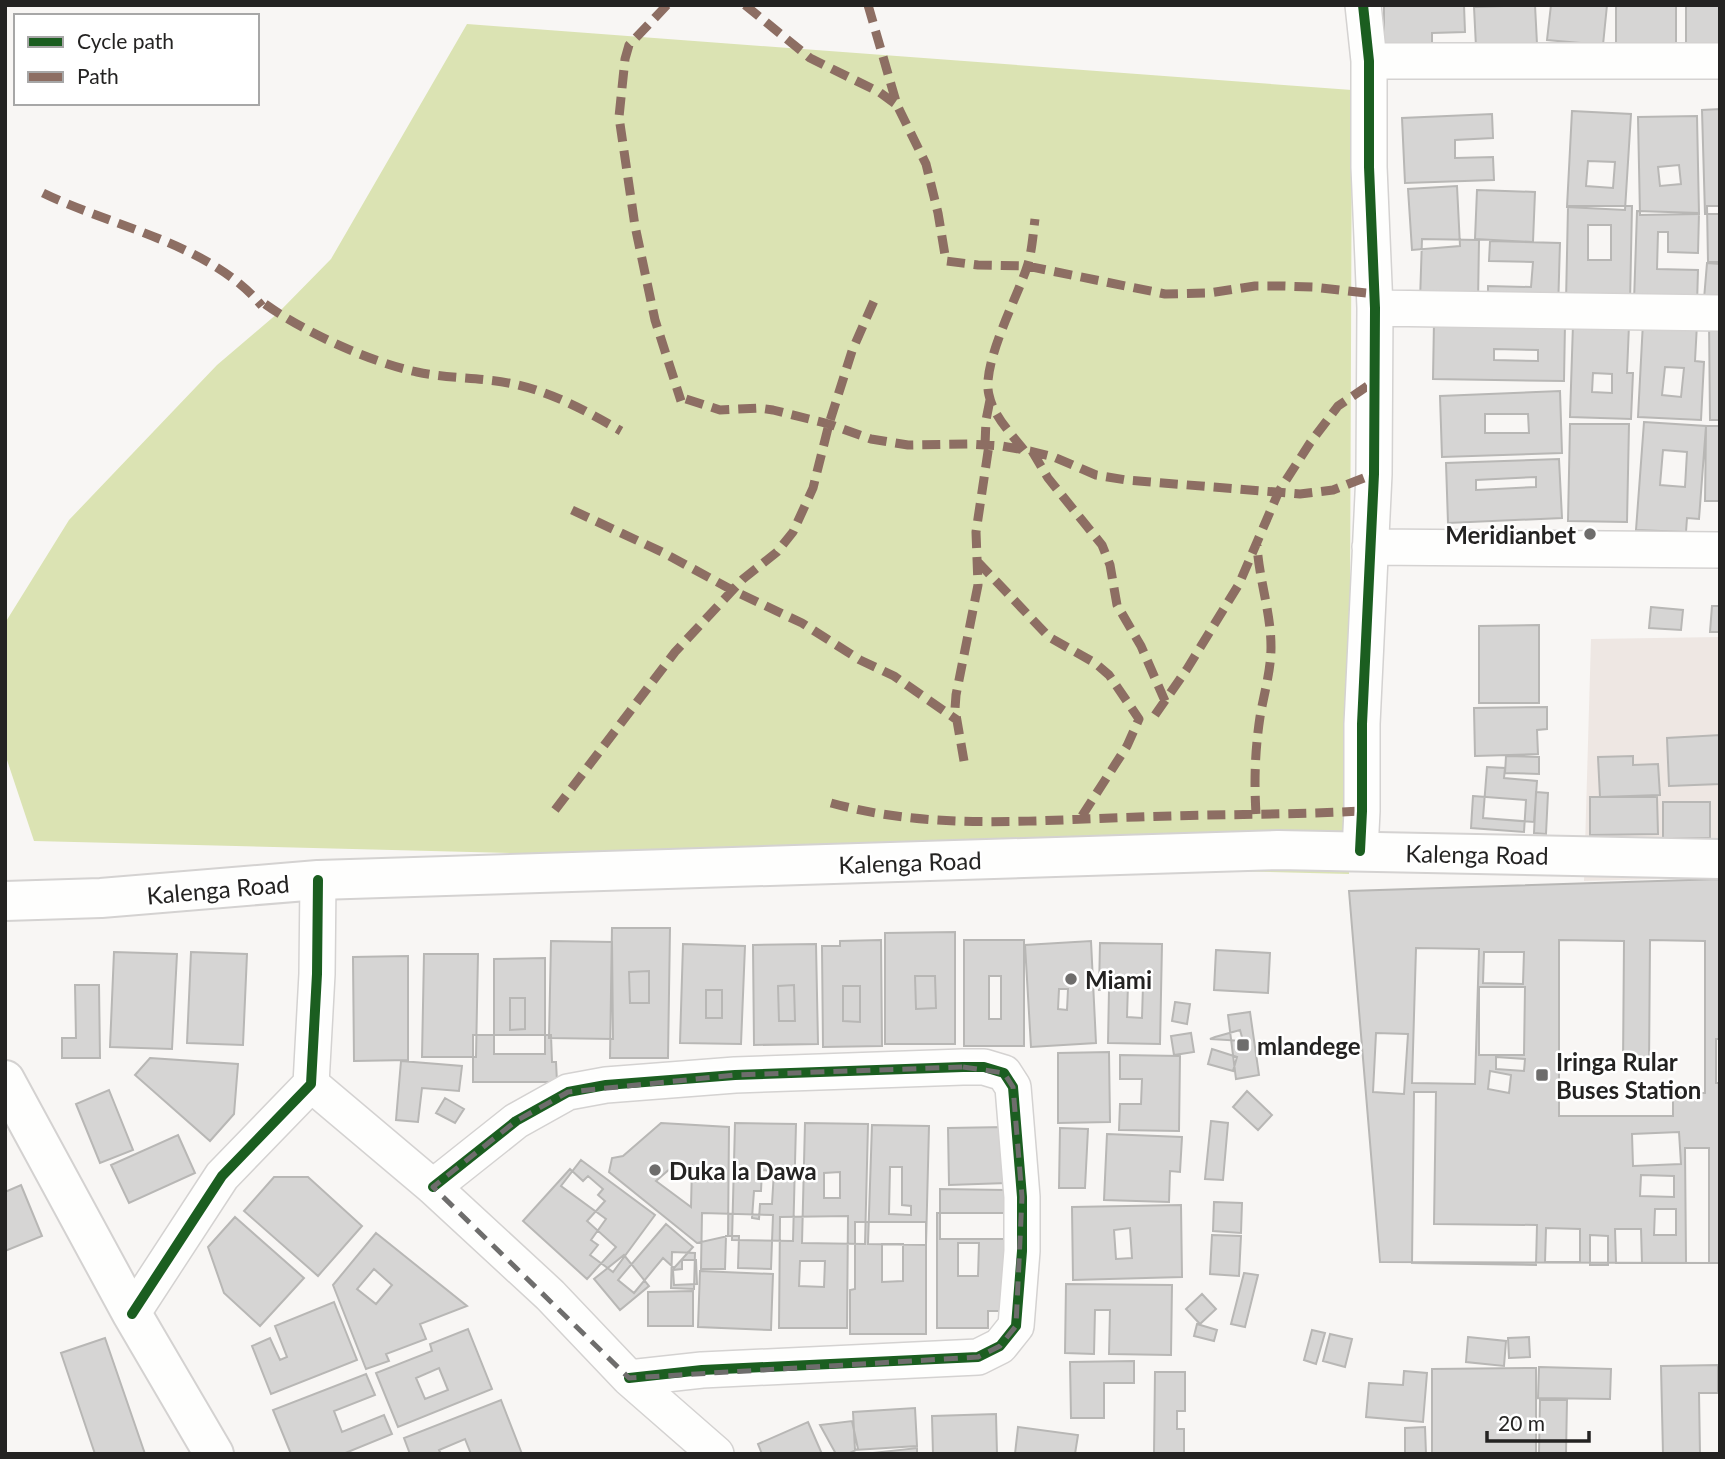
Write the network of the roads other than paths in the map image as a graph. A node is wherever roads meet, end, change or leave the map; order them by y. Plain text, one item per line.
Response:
1 (1363, 5) edge
2 (1369, 61) junction
3 (1720, 61) edge
4 (1375, 308) junction
5 (1720, 313) edge
6 (1370, 547) junction
7 (1720, 550) edge
8 (1360, 851) junction
9 (1720, 859) edge
10 (5, 879) edge
11 (318, 880) junction
12 (101, 898) junction
13 (5, 901) edge
14 (5, 1080) edge
15 (311, 1084) junction
16 (433, 1187) junction
17 (132, 1314) junction
18 (629, 1378) junction
19 (214, 1454) edge
20 (716, 1454) edge

1 - 2 street
2 - 3 street
2 - 4 street
4 - 5 street
4 - 6 street
6 - 7 street
6 - 8 street
8 - 9 main road, Kalenga Road
8 - 11 main road, Kalenga Road
10 - 12 main road, Kalenga Road
11 - 12 main road, Kalenga Road
11 - 15 street
12 - 13 main road, Kalenga Road
14 - 17 main road
15 - 16 street
15 - 17 street
16 - 18 street
16 - 18 street
17 - 19 main road
18 - 20 street

